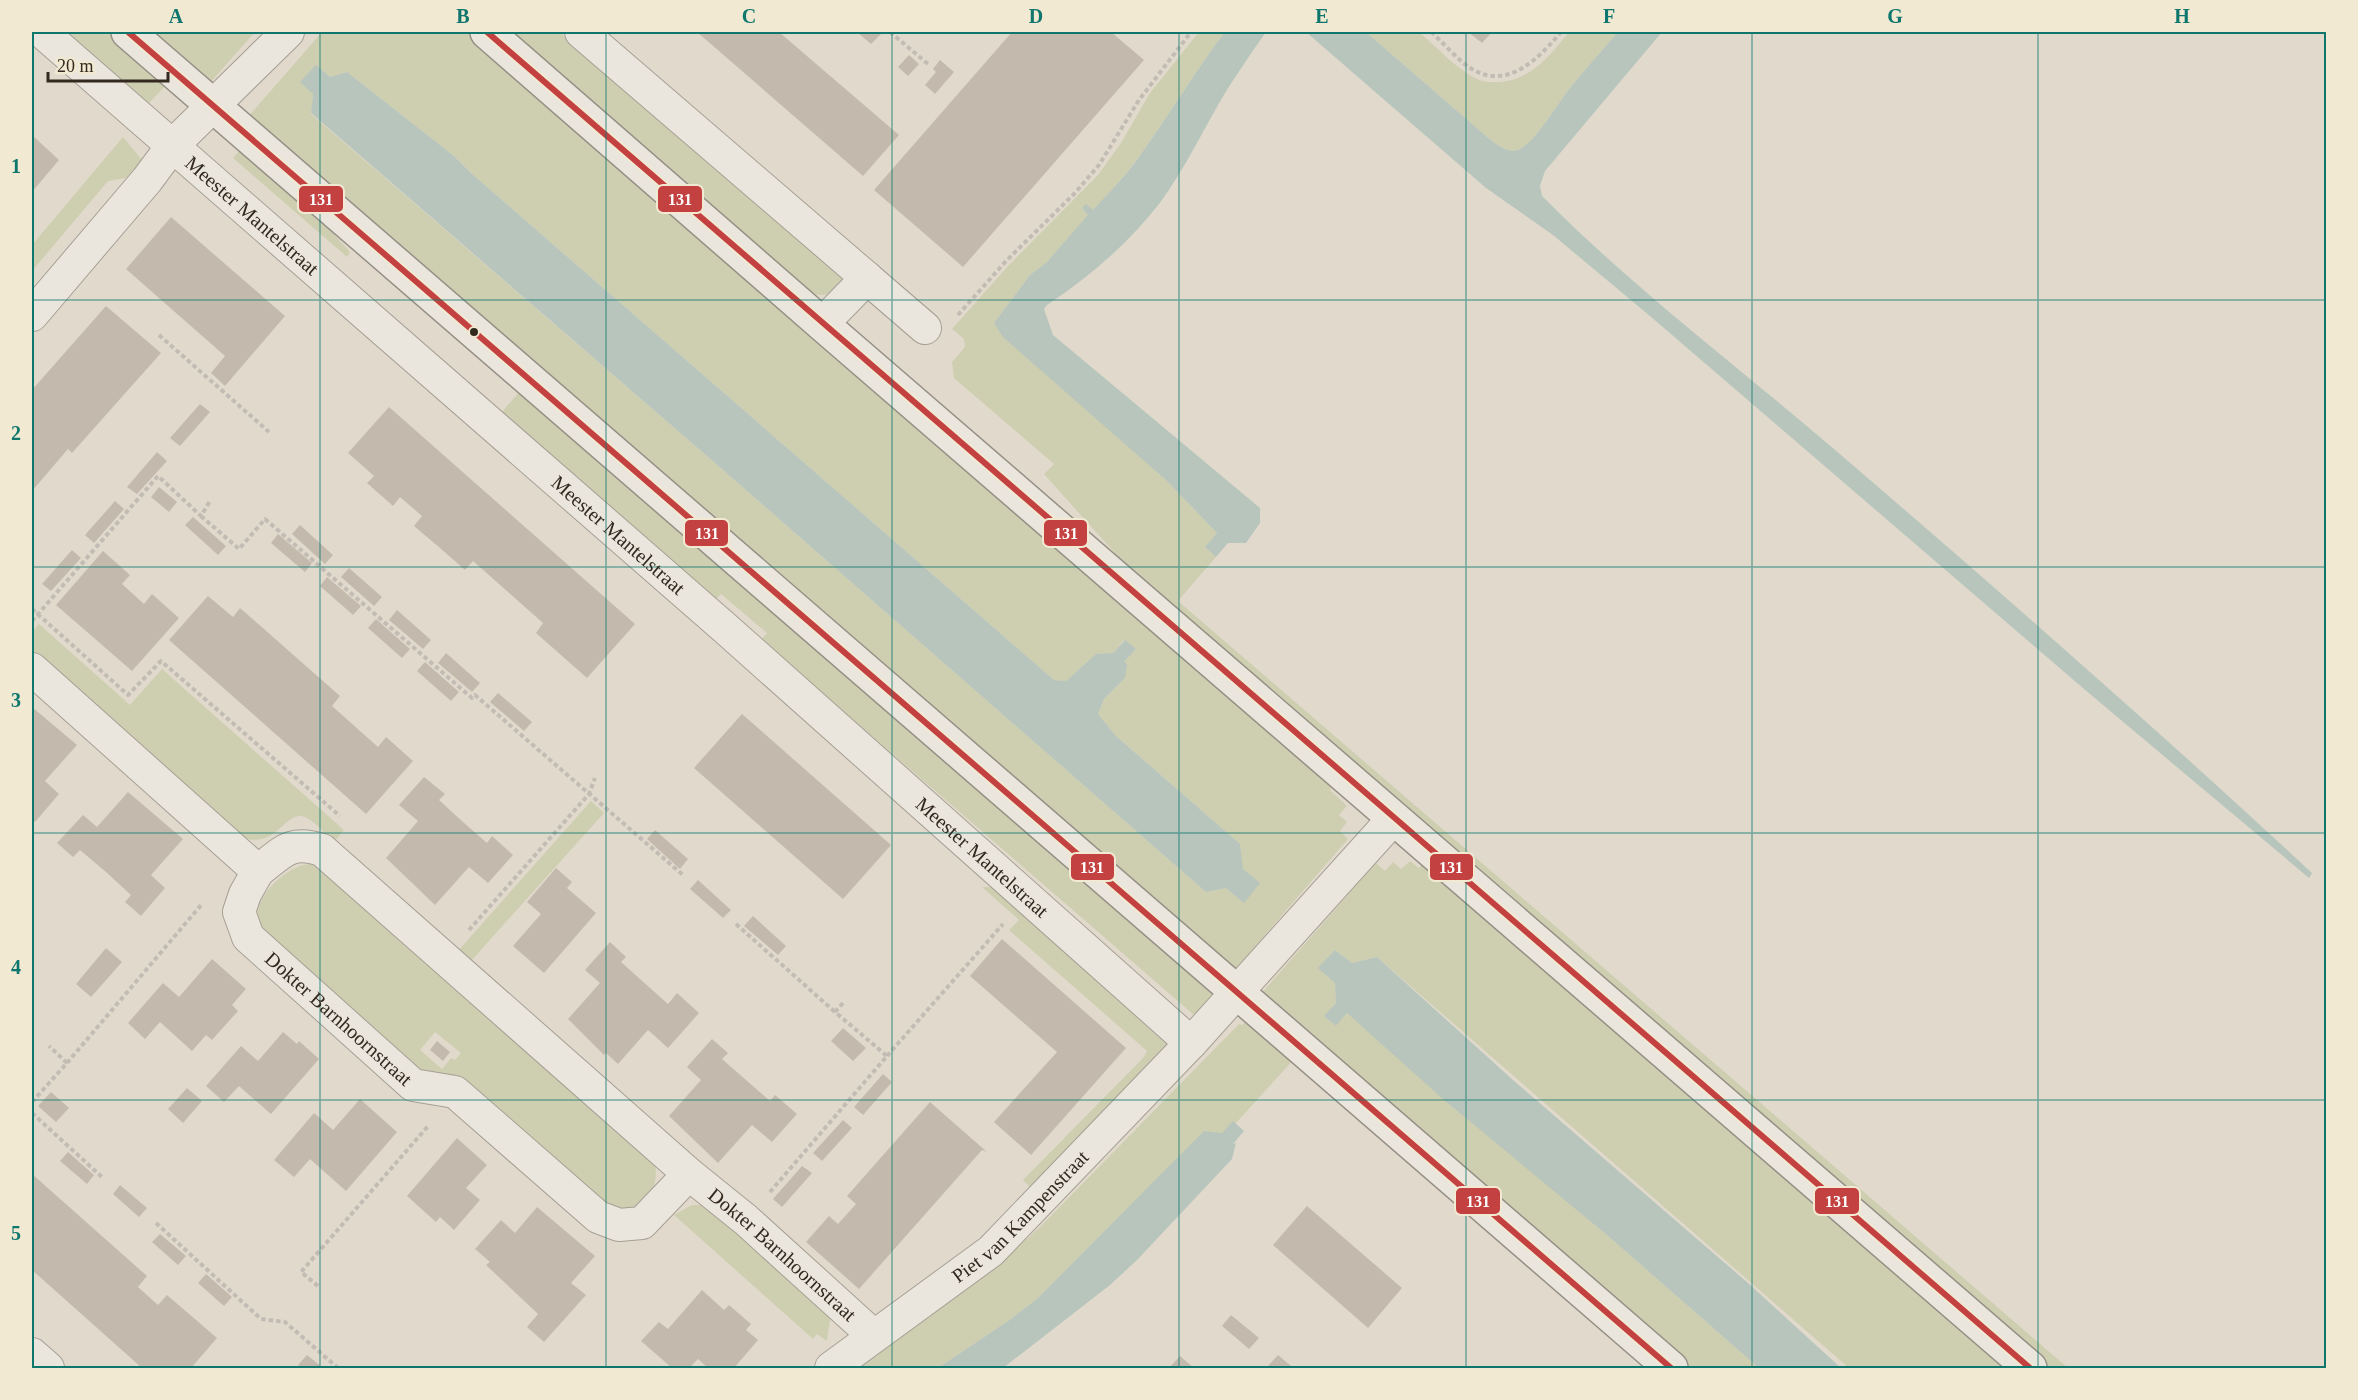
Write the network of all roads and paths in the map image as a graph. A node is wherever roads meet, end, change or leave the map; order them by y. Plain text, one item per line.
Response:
1 (42, 32) edge
2 (128, 32) edge
3 (288, 32) edge
4 (487, 32) edge
5 (581, 32) edge
6 (890, 32) edge
7 (1191, 32) edge
8 (1431, 32) edge
9 (1561, 32) edge
10 (928, 64) dead end
11 (214, 106) junction
12 (173, 145) junction
13 (867, 278) junction
14 (32, 315) edge
15 (822, 324) junction
16 (925, 328) joint
17 (159, 335) dead end
18 (270, 432) dead end
19 (210, 501) dead end
20 (201, 516) junction
21 (32, 609) edge
22 (38, 614) junction
23 (32, 621) edge
24 (32, 669) edge
25 (595, 778) dead end
26 (589, 794) junction
27 (1394, 818) junction
28 (330, 857) junction
29 (258, 872) junction
30 (683, 875) dead end
31 (203, 903) dead end
32 (1008, 918) dead end
33 (736, 924) dead end
34 (444, 958) junction
35 (1236, 992) junction
36 (843, 1003) dead end
37 (835, 1012) junction
38 (1191, 1043) junction
39 (49, 1046) dead end
40 (887, 1056) junction
41 (68, 1062) junction
42 (455, 1092) junction
43 (32, 1102) edge
44 (32, 1113) edge
45 (689, 1174) junction
46 (103, 1178) dead end
47 (746, 1220) junction
48 (156, 1223) dead end
49 (318, 1286) dead end
50 (874, 1336) junction
51 (32, 1354) edge
52 (48, 1368) edge
53 (338, 1368) edge
54 (831, 1368) edge
55 (1671, 1368) edge
56 (2030, 1368) edge

1 - 12 street, Meester Mantelstraat
2 - 11 street
3 - 11 street
4 - 15 street
5 - 13 street
6 - 10 path
7 - 16 path
8 - 9 path
11 - 12 street
11 - 35 street
12 - 14 street
12 - 38 street, Meester Mantelstraat
13 - 15 street
13 - 16 street
15 - 27 street
17 - 18 path
19 - 20 path
20 - 22 path
20 - 26 path
21 - 22 path
22 - 23 path
22 - 28 path
24 - 29 street
25 - 26 path
26 - 30 path
26 - 34 path
27 - 35 street, Piet van Kampenstraat
27 - 56 street
28 - 29 street, Dokter Barnhoornstraat
28 - 34 street, Dokter Barnhoornstraat
29 - 42 street, Dokter Barnhoornstraat
31 - 41 path
32 - 40 path, Meester Mantelstraat
33 - 37 path
34 - 45 street, Dokter Barnhoornstraat
35 - 38 street, Piet van Kampenstraat
35 - 55 street
36 - 37 path
37 - 40 path
38 - 50 street, Piet van Kampenstraat
39 - 41 path
40 - 47 path, Meester Mantelstraat
41 - 43 path
42 - 45 street, Dokter Barnhoornstraat
42 - 49 path
44 - 46 path
45 - 47 street, Dokter Barnhoornstraat
47 - 50 street, Dokter Barnhoornstraat
48 - 53 path
50 - 54 street, Piet van Kampenstraat
51 - 52 street

